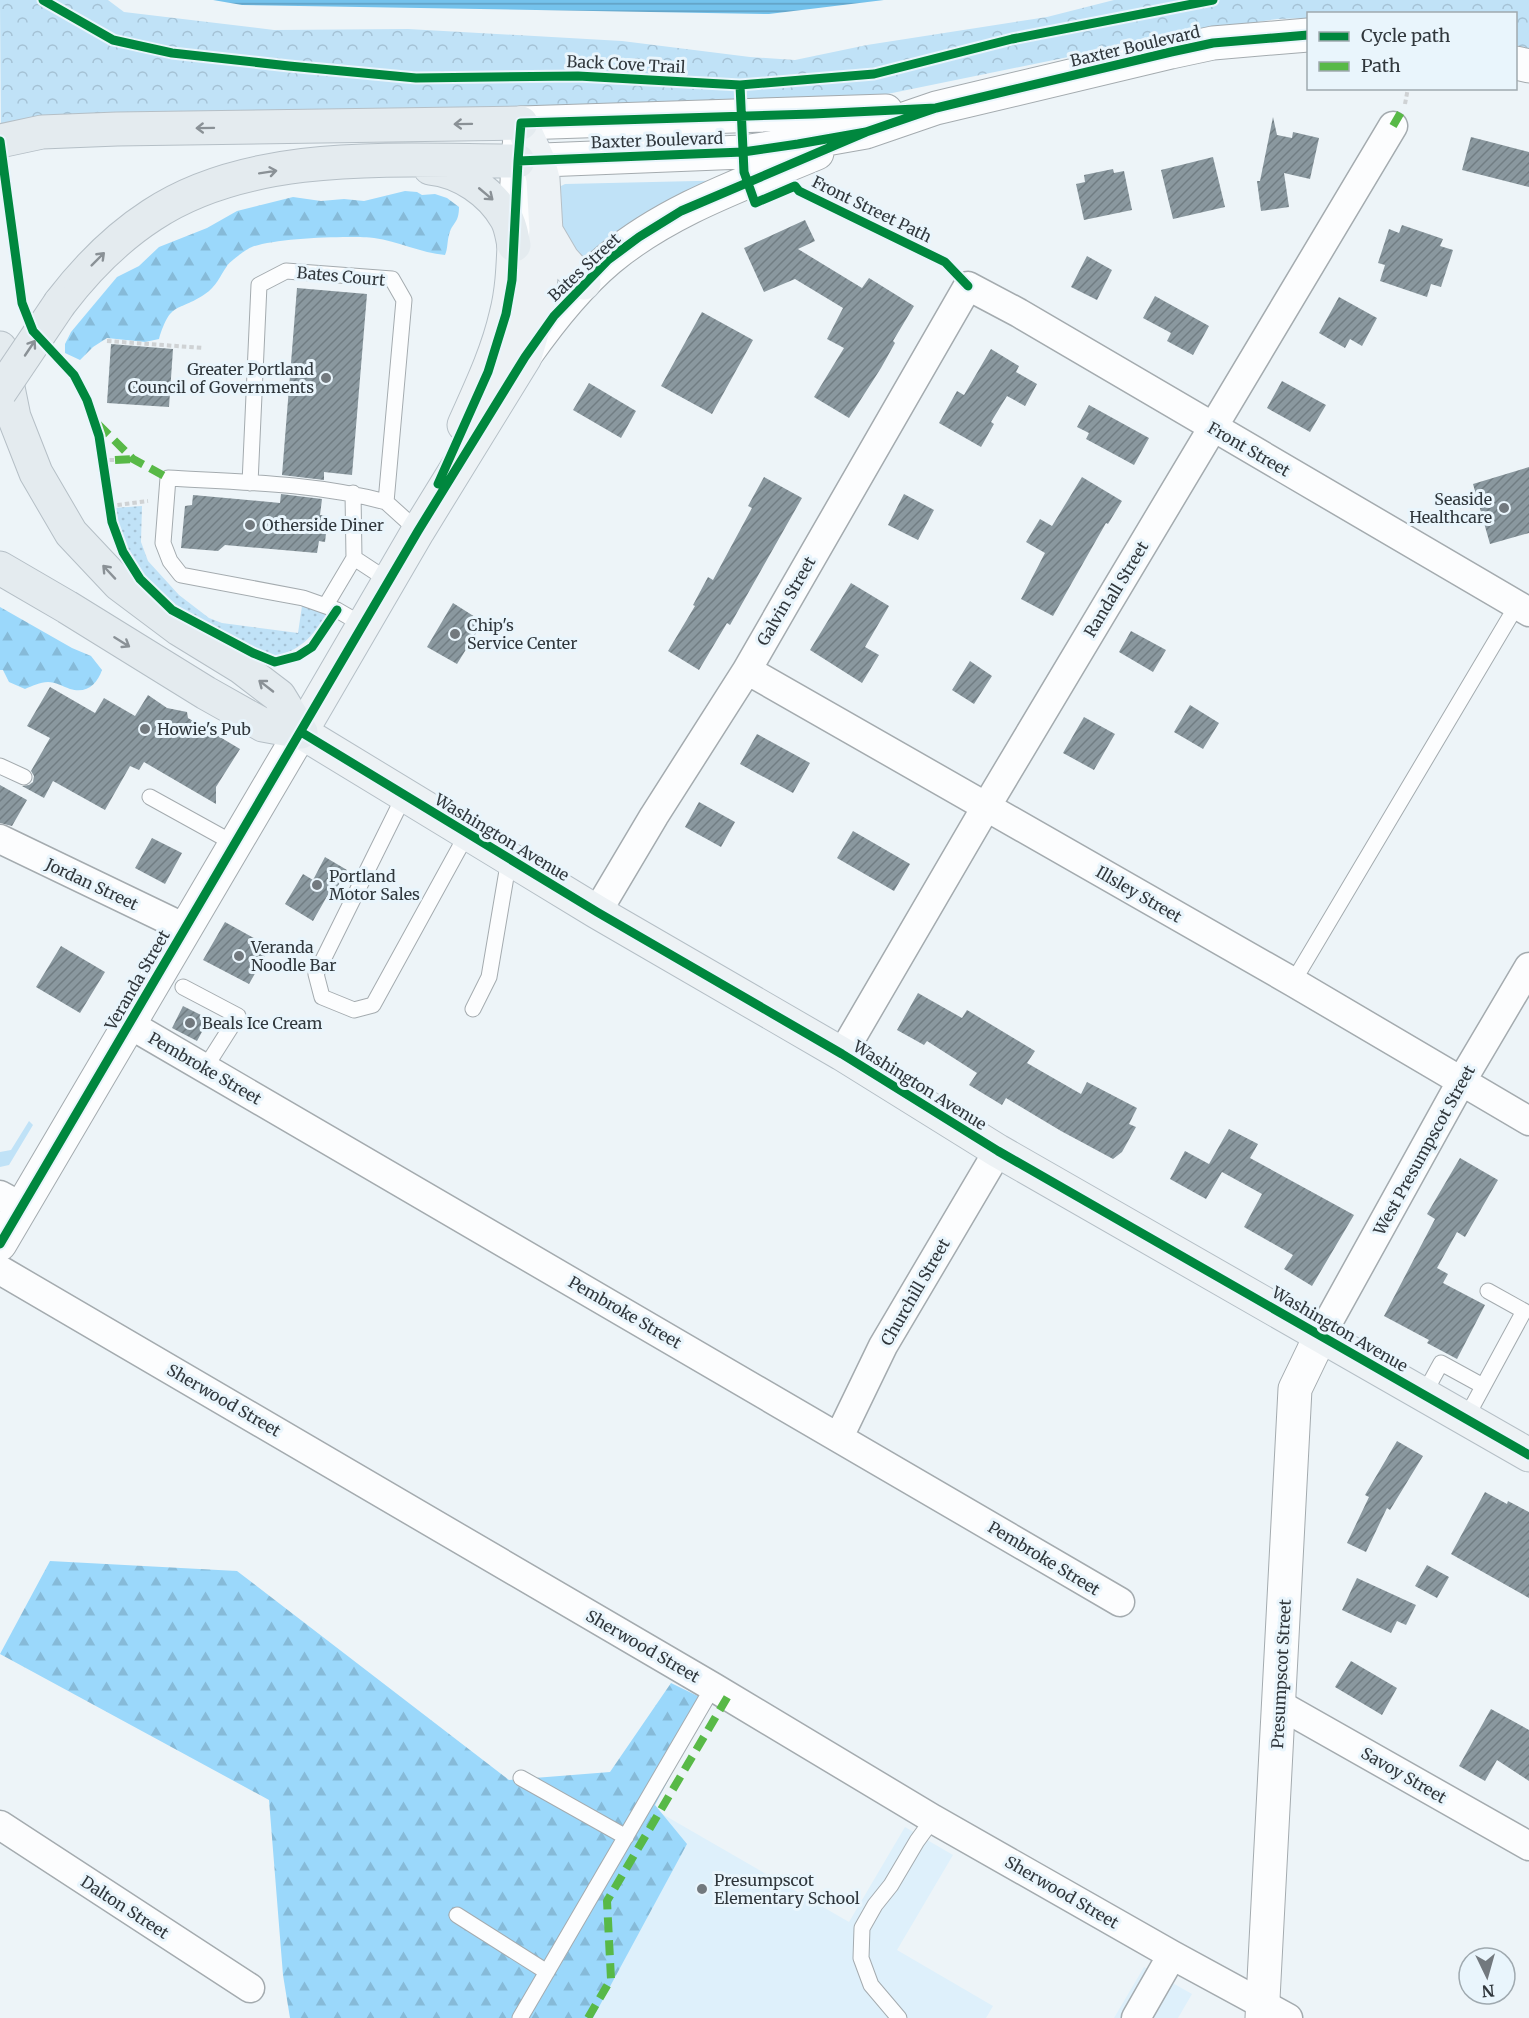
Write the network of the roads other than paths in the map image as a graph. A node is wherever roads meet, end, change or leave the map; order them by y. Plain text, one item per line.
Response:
1 (1307, 35) edge
2 (936, 108) junction
3 (1399, 116) road end
4 (521, 123) junction
5 (866, 132) junction
6 (0, 141) edge
7 (528, 160) junction
8 (372, 161) junction
9 (546, 231) junction
10 (514, 245) junction
11 (584, 283) junction
12 (968, 286) joint
13 (0, 348) edge
14 (525, 357) junction
15 (0, 392) edge
16 (1212, 427) junction
17 (250, 483) junction
18 (353, 493) junction
19 (386, 502) junction
20 (418, 531) junction
21 (354, 558) junction
22 (0, 568) edge
23 (389, 581) junction
24 (326, 605) junction
25 (1523, 608) edge
26 (363, 625) junction
27 (747, 670) junction
28 (301, 732) junction
29 (0, 766) edge
30 (24, 777) dead end
31 (404, 795) junction
32 (150, 797) dead end
33 (986, 807) junction
34 (467, 834) junction
35 (0, 839) edge
36 (235, 844) junction
37 (509, 859) junction
38 (597, 912) junction
39 (185, 928) junction
40 (1529, 967) edge
41 (1293, 982) junction
42 (183, 987) dead end
43 (473, 1009) dead end
44 (129, 1024) junction
45 (842, 1054) junction
46 (206, 1068) junction
47 (1461, 1082) junction
48 (1529, 1121) edge
49 (998, 1151) junction
50 (11, 1201) edge
51 (0, 1244) edge
52 (0, 1270) edge
53 (1488, 1291) dead end
54 (1321, 1335) junction
55 (1483, 1386) junction
56 (1424, 1394) junction
57 (1466, 1418) junction
58 (839, 1437) junction
59 (1527, 1448) edge
60 (1120, 1602) dead end
61 (713, 1687) junction
62 (1280, 1704) junction
63 (521, 1778) dead end
64 (933, 1819) junction
65 (0, 1825) edge
66 (626, 1837) junction
67 (1529, 1846) edge
68 (457, 1915) dead end
69 (1172, 1955) junction
70 (547, 1972) junction
71 (250, 1989) dead end
72 (1271, 2013) edge
73 (520, 2018) edge
74 (898, 2018) edge
75 (1136, 2018) edge

1 - 2 street, Baxter Boulevard
2 - 4 street, Baxter Boulevard
2 - 5 street, Baxter Boulevard
3 - 16 street, Randall Street
4 -> 6 highway
4 - 7 street, Bates Street
5 - 7 street, Baxter Boulevard
5 - 11 street, Bates Street
7 - 8 highway
7 - 9 main road, Bates Street
7 - 10 street, Bates Street
8 -> 10 highway
15 -> 8 highway, bridge
9 - 11 main road
9 - 14 main road, Bates Street
10 - 20 main road, Bates Street
11 - 14 street, Bates Street
12 - 16 street, Front Street
12 - 27 street, Galvin Street
28 -> 13 highway
14 - 20 main road, Bates Street
16 - 25 street, Front Street
16 - 33 street, Randall Street
17 - 18 lane
17 - 19 lane, Bates Court
17 - 24 lane
18 - 19 lane
18 - 21 lane
19 - 20 lane
20 - 23 main road, Bates Street
21 - 23 lane
21 - 24 lane
22 -> 28 highway
23 - 26 main road, Bates Street
24 - 26 lane
25 - 41 lane
26 - 28 main road, Bates Street
27 - 33 street, Illsley Street
27 - 38 street, Galvin Street
28 - 31 main road, Washington Avenue
28 - 36 street, Veranda Street
29 - 30 lane
31 - 34 main road, Washington Avenue
31 - 34 lane
32 - 36 lane
33 - 41 street, Illsley Street
33 - 45 street, Randall Street
34 - 37 main road, Washington Avenue
35 - 39 street, Jordan Street
36 - 39 street, Veranda Street
37 - 38 main road, Washington Avenue
37 - 43 lane
38 - 45 main road, Washington Avenue
39 - 44 street, Veranda Street
40 - 47 street, West Presumpscot Street
41 - 47 street, Illsley Street
42 - 46 lane
44 - 46 street, Pembroke Street
44 - 50 street, Veranda Street
45 - 49 main road, Washington Avenue
46 - 58 street, Pembroke Street
47 - 48 street, Illsley Street
47 - 54 street, West Presumpscot Street
49 - 54 main road, Washington Avenue
49 - 58 street, Churchill Street
50 - 51 street, Veranda Street
52 - 61 street, Sherwood Street
53 - 55 lane
54 - 56 main road, Washington Avenue
54 - 62 street, Presumpscot Street
55 - 56 lane
55 - 57 lane
56 - 57 main road, Washington Avenue
57 - 59 main road, Washington Avenue
58 - 60 street, Pembroke Street
61 - 64 street, Sherwood Street
61 - 66 lane
62 - 67 street, Savoy Street
62 - 72 street, Presumpscot Street
63 - 66 lane
64 - 69 street, Sherwood Street
64 - 74 lane
65 - 71 street, Dalton Street
66 - 70 lane
68 - 70 lane
69 - 72 street, Sherwood Street
69 - 75 street
70 - 73 lane

